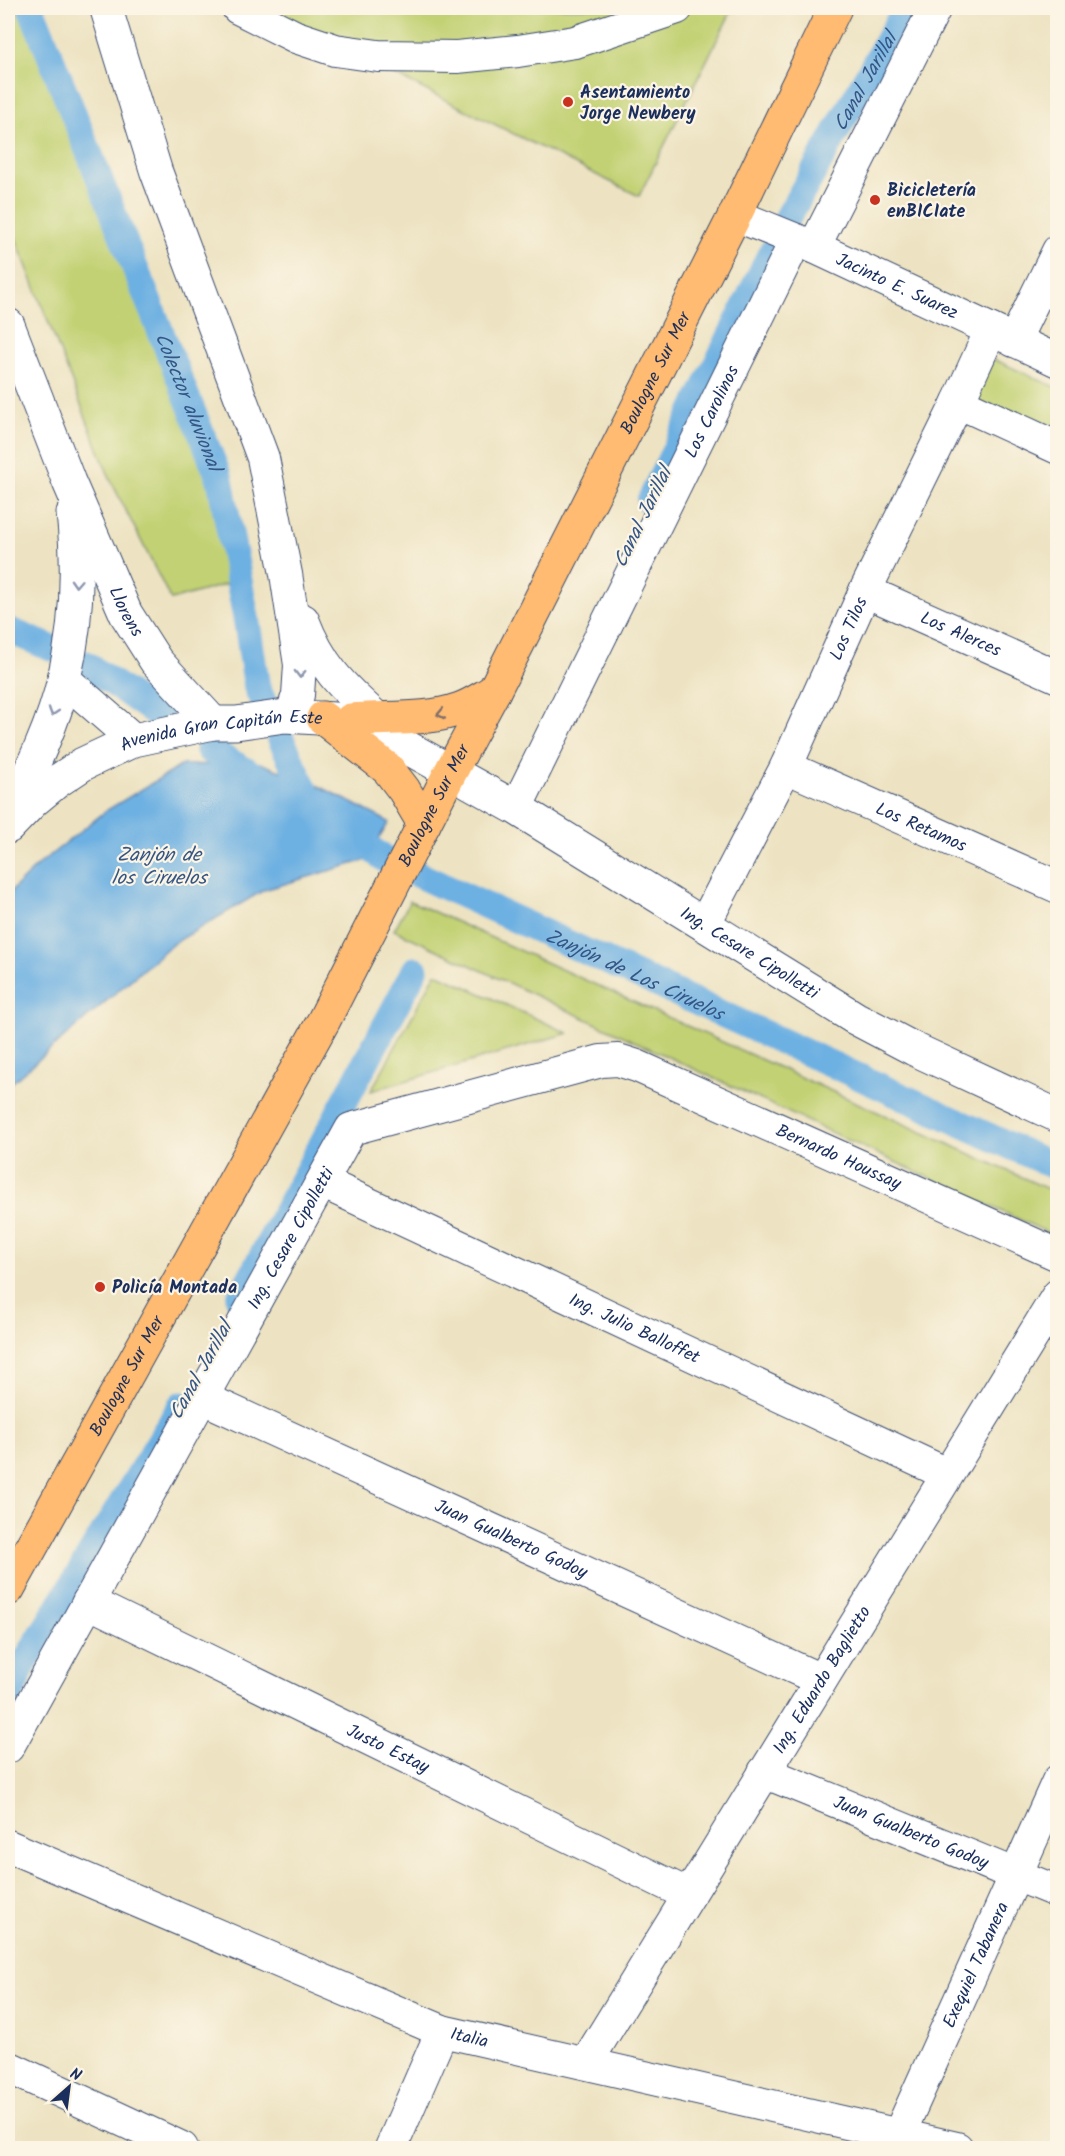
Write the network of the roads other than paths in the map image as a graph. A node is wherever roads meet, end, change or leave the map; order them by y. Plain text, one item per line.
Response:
1 (106, 8) edge
2 (238, 8) edge
3 (677, 8) edge
4 (835, 8) edge
5 (934, 8) edge
6 (735, 215) junction
7 (805, 244) junction
8 (1058, 251) edge
9 (8, 325) edge
10 (1003, 336) junction
11 (1058, 362) edge
12 (958, 402) junction
13 (1058, 448) edge
14 (69, 482) junction
15 (286, 574) junction
16 (865, 591) junction
17 (1058, 677) edge
18 (64, 679) junction
19 (494, 691) junction
20 (288, 716) junction
21 (351, 719) junction
22 (225, 723) junction
23 (134, 740) junction
24 (786, 767) junction
25 (451, 771) junction
26 (516, 808) junction
27 (8, 817) edge
28 (424, 824) junction
29 (8, 827) edge
30 (1058, 888) edge
31 (704, 926) junction
32 (618, 1060) joint
33 (1058, 1116) edge
34 (322, 1182) junction
35 (1058, 1255) edge
36 (1058, 1295) edge
37 (203, 1398) junction
38 (947, 1474) junction
39 (8, 1589) edge
40 (88, 1602) junction
41 (821, 1680) junction
42 (8, 1747) edge
43 (764, 1772) junction
44 (1058, 1781) edge
45 (8, 1846) edge
46 (1015, 1875) junction
47 (1058, 1892) edge
48 (689, 1895) junction
49 (442, 2031) junction
50 (586, 2063) junction
51 (8, 2067) edge
52 (896, 2142) edge
53 (182, 2148) edge
54 (391, 2148) edge
55 (957, 2148) edge

1 - 15 street
2 - 3 street
4 - 6 main road, Boulogne Sur Mer
5 - 7 street, Los Carolinos
6 - 7 street, Jacinto E. Suarez
6 - 19 main road, Boulogne Sur Mer
7 - 10 street, Jacinto E. Suarez
7 - 26 street, Los Carolinos
8 - 10 street, Los Tilos
9 - 14 street, Llorens
10 - 11 street, Jacinto E. Suarez
10 - 12 street, Los Tilos
12 - 13 street
12 - 16 street, Los Tilos
14 -> 18 street, Llorens
14 - 22 street, Llorens
15 -> 20 street
15 - 21 street
16 - 17 street, Los Alerces
16 - 24 street, Los Tilos
18 - 23 street
18 -> 27 street, Llorens
19 -> 21 main road
19 - 25 main road, Boulogne Sur Mer
20 - 21 street, Avenida Gran Capitán Este
20 - 22 street, Avenida Gran Capitán Este
21 - 25 street, Avenida Gran Capitán Este
21 - 28 main road
22 - 23 street, Avenida Gran Capitán Este
23 - 29 street, Avenida Gran Capitán Este
24 - 30 street, Los Retamos
24 - 31 street, Los Tilos
25 - 26 street, Ing. Cesare Cipolletti
25 - 28 main road, Boulogne Sur Mer
26 - 31 street, Ing. Cesare Cipolletti
28 - 39 main road, Boulogne Sur Mer
31 - 33 street, Ing. Cesare Cipolletti
32 - 34 street, Ing. Cesare Cipolletti
32 - 35 street, Bernardo Houssay
34 - 37 street, Ing. Cesare Cipolletti
34 - 38 street, Ing. Julio Balloffet
36 - 38 street, Ing. Eduardo Baglietto
37 - 40 street, Ing. Cesare Cipolletti
37 - 41 street, Juan Gualberto Godoy
38 - 41 street, Ing. Eduardo Baglietto
40 - 42 street, Ing. Cesare Cipolletti
40 - 48 street, Justo Estay
41 - 43 street, Ing. Eduardo Baglietto
43 - 46 street, Juan Gualberto Godoy
43 - 48 street, Ing. Eduardo Baglietto
44 - 46 street, Exequiel Tabanera
45 - 49 street, Italia
46 - 47 street, Juan Gualberto Godoy
46 - 52 street, Exequiel Tabanera
48 - 50 street, Ing. Eduardo Baglietto
49 - 50 street, Italia
49 - 54 street
50 - 52 street, Italia
51 - 53 street
52 - 55 street, Italia

